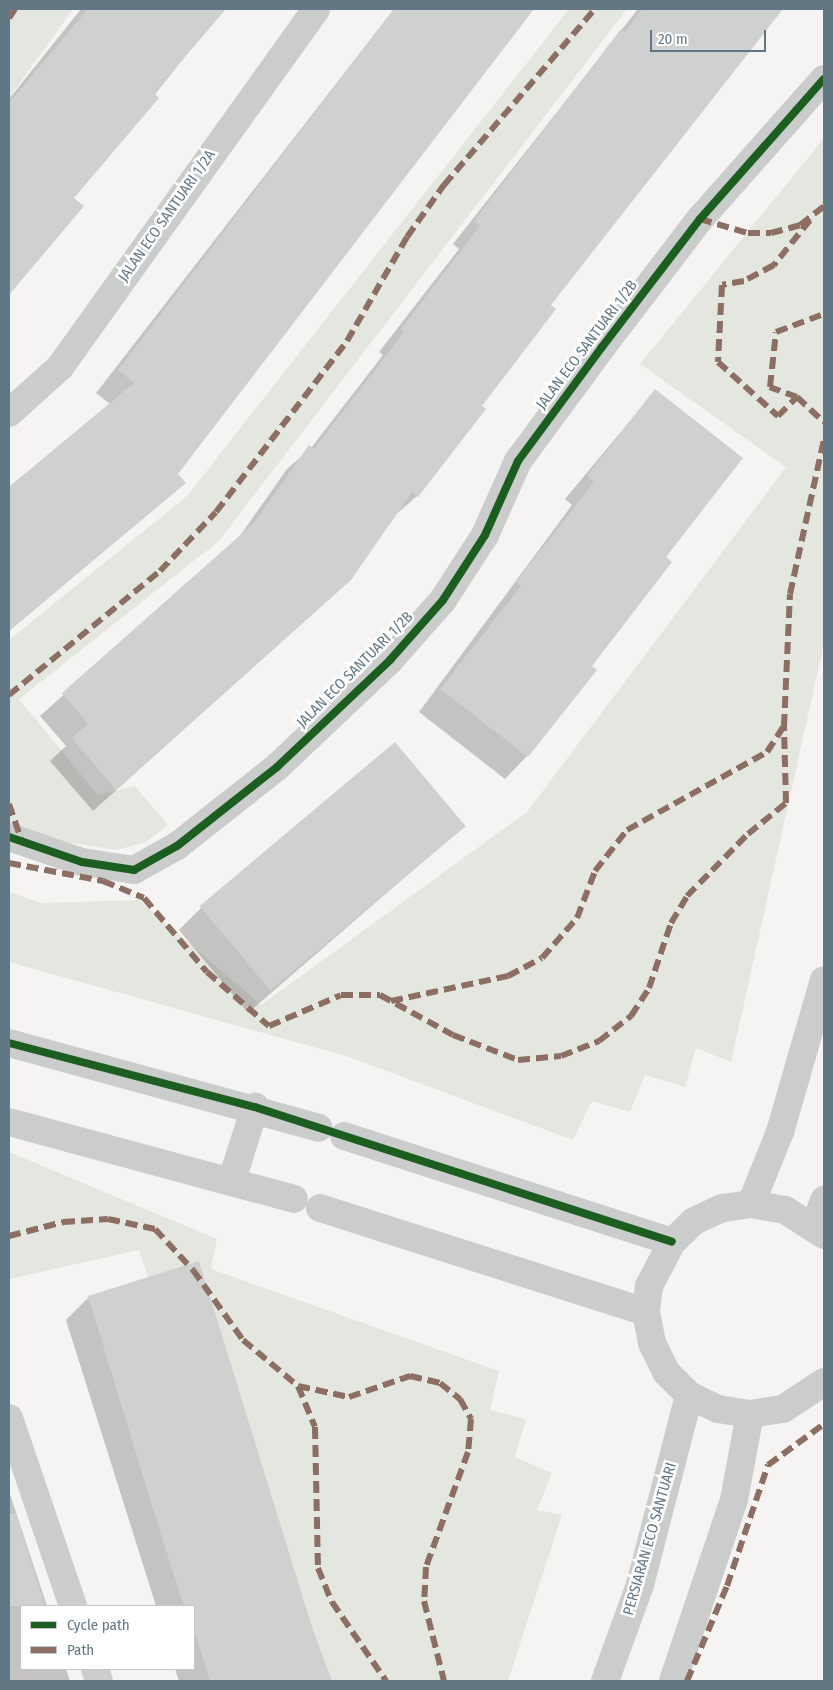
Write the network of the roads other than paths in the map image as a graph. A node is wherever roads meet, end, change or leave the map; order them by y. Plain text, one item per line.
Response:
1 (316, 9) edge
2 (824, 79) edge
3 (9, 413) edge
4 (9, 837) edge
5 (824, 980) edge
6 (9, 1042) edge
7 (254, 1107) junction
8 (9, 1122) edge
9 (232, 1180) junction
10 (294, 1200) dead end
11 (824, 1200) edge
12 (751, 1204) junction
13 (320, 1208) dead end
14 (819, 1230) edge
15 (672, 1242) junction
16 (646, 1312) junction
17 (824, 1382) edge
18 (689, 1395) junction
19 (750, 1414) junction
20 (9, 1418) edge
21 (73, 1605) edge
22 (605, 1681) edge
23 (673, 1681) edge

1 - 3 street, JALAN ECO SANTUARI 1/2A
2 - 4 street, JALAN ECO SANTUARI 1/2B
5 - 12 street
6 - 7 street
7 - 9 street
7 - 15 street
8 - 9 street
9 - 10 street
11 - 14 street
12 - 14 street
12 - 15 street
13 - 16 street
15 - 16 street
16 - 18 street
17 - 19 street
18 - 19 street
18 - 22 street, PERSIARAN ECO SANTUARI
19 - 23 street
20 - 21 street

